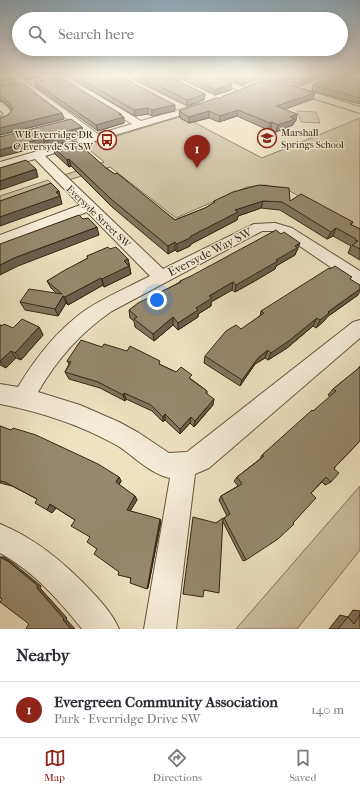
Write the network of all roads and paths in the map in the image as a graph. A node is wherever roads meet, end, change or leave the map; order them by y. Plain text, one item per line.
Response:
1 (53, 104) edge
2 (112, 104) edge
3 (205, 104) edge
4 (342, 104) edge
5 (0, 105) edge
6 (175, 106) edge
7 (360, 110) edge
8 (186, 111) junction
9 (0, 120) edge
10 (74, 121) junction
11 (59, 124) edge
12 (145, 124) junction
13 (98, 138) junction
14 (37, 156) junction
15 (0, 166) edge
16 (89, 206) junction
17 (0, 240) edge
18 (161, 277) junction
19 (360, 278) edge
20 (360, 327) edge
21 (0, 394) edge
22 (23, 398) junction
23 (184, 465) junction
24 (0, 538) edge
25 (103, 629) edge
26 (160, 629) edge

1 - 10 street
2 - 12 street
3 - 8 street
4 - 7 street
5 - 9 street
6 - 8 street
8 - 12 street
10 - 11 street
10 - 13 street
12 - 13 street
13 - 14 street
14 - 15 street
14 - 16 street, Eversyde Street SW
16 - 17 street
16 - 18 street, Eversyde Street SW
18 - 19 street, Eversyde Way SW
18 - 22 street, Eversyde Way SW
20 - 23 street
21 - 22 street
22 - 23 street
23 - 26 street
24 - 25 street

